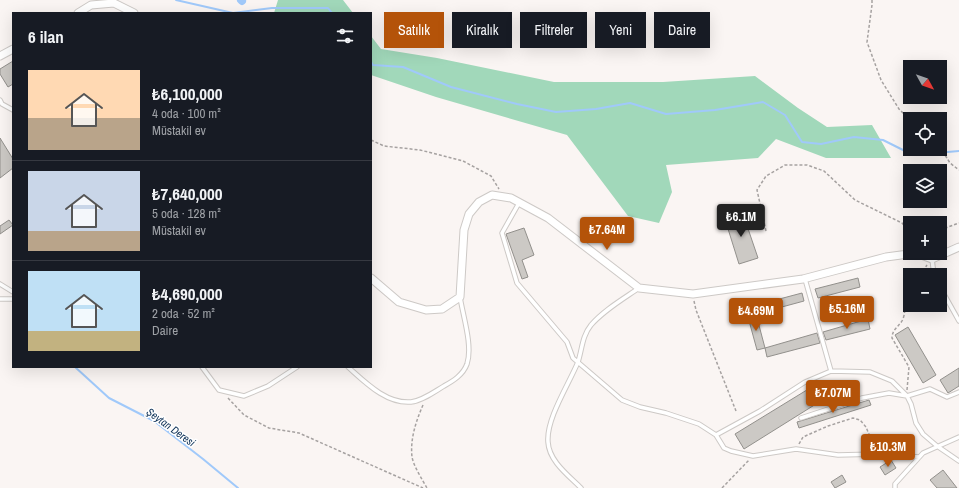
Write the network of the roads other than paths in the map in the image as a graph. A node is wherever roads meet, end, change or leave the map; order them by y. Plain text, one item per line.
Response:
1 (80, 12) edge
2 (132, 12) edge
3 (12, 50) edge
4 (0, 56) edge
5 (0, 100) edge
6 (12, 109) edge
7 (519, 203) junction
8 (959, 247) edge
9 (947, 252) edge
10 (903, 255) edge
11 (372, 279) edge
12 (805, 279) junction
13 (0, 284) edge
14 (639, 288) junction
15 (12, 291) edge
16 (460, 297) junction
17 (0, 299) edge
18 (12, 299) edge
19 (947, 300) edge
20 (959, 322) edge
21 (578, 361) junction
22 (203, 368) edge
23 (295, 368) edge
24 (349, 368) edge
25 (831, 371) junction
26 (959, 392) edge
27 (907, 396) junction
28 (801, 418) dead end
29 (716, 435) junction
30 (959, 436) edge
31 (937, 446) junction
32 (919, 457) junction
33 (959, 461) edge
34 (895, 486) edge
35 (581, 488) edge
36 (891, 488) edge

1 - 2 street
3 - 4 street
5 - 6 lane
7 - 14 street
7 - 16 street
7 - 21 lane
8 - 9 street
10 - 12 street
11 - 16 street
12 - 14 street
12 - 25 lane
13 - 15 lane
14 - 21 lane
16 - 24 lane
17 - 18 lane
19 - 20 lane
21 - 29 lane
21 - 35 lane
22 - 23 lane
25 - 27 lane
25 - 29 lane
26 - 27 lane
27 - 28 lane
27 - 31 lane
29 - 32 lane
30 - 31 lane
31 - 32 lane
31 - 33 lane
32 - 34 lane
34 - 36 lane

